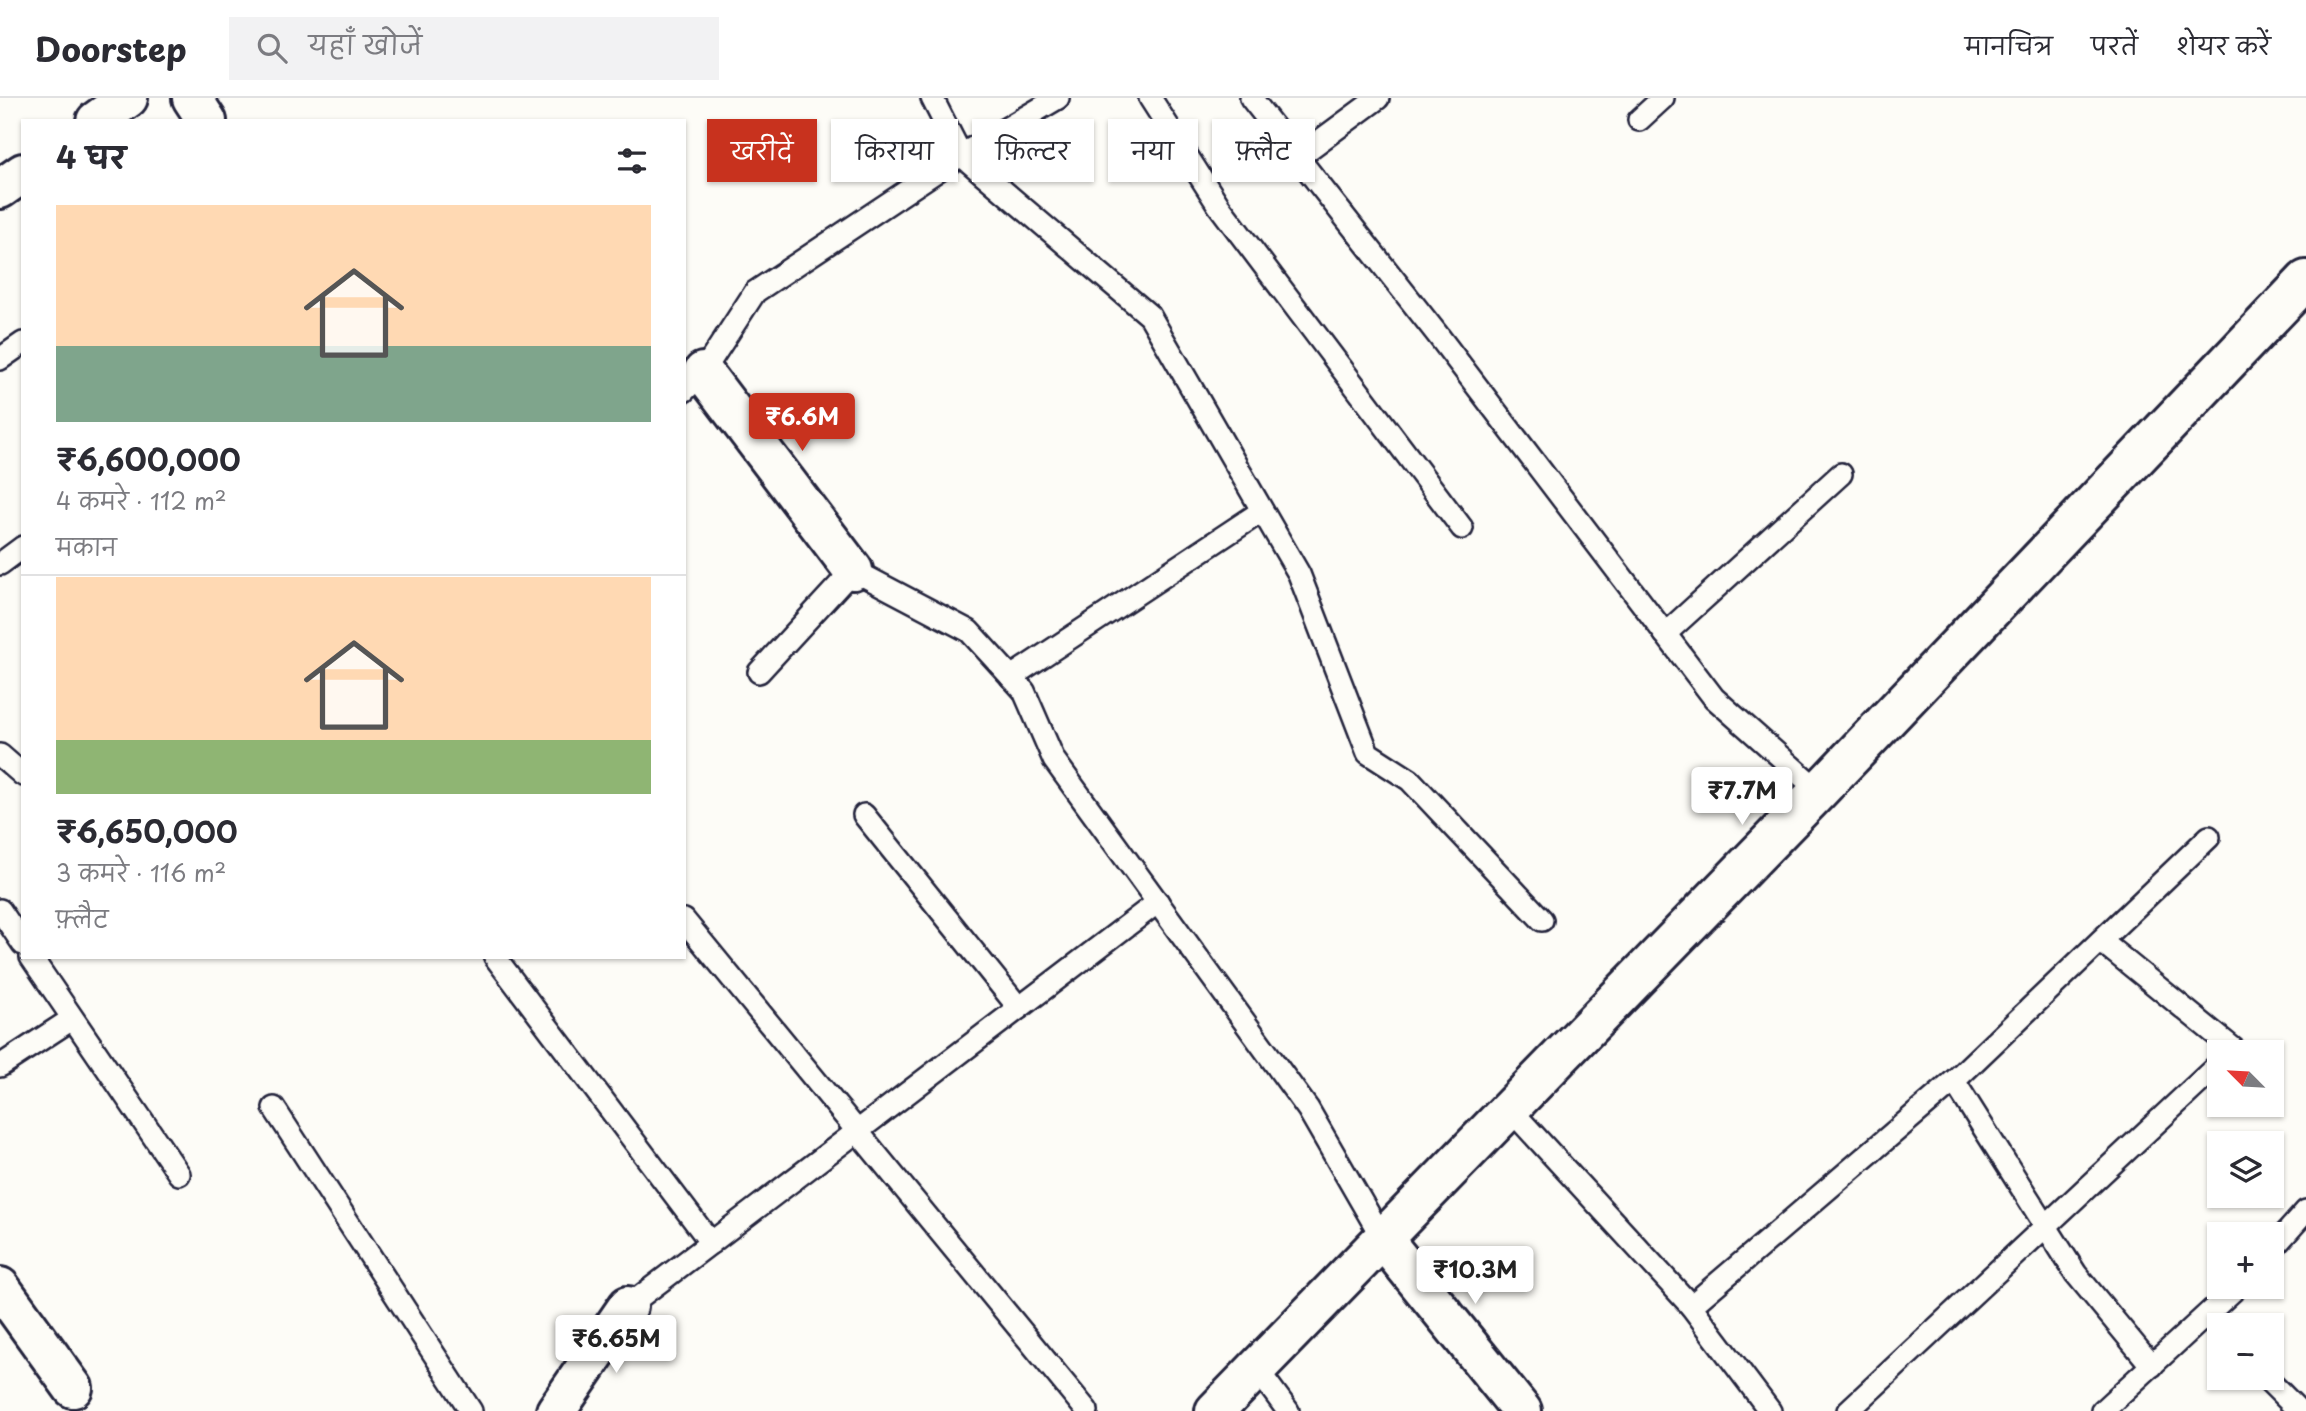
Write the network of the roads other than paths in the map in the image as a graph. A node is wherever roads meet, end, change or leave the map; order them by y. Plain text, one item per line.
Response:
1 (128, 98) edge
2 (192, 98) edge
3 (932, 98) edge
4 (1058, 98) edge
5 (1150, 98) edge
6 (1251, 98) edge
7 (1378, 98) edge
8 (1663, 98) edge
9 (99, 119) edge
10 (206, 119) edge
11 (1268, 119) edge
12 (1639, 120) dead end
13 (1315, 144) edge
14 (961, 155) junction
15 (21, 174) edge
16 (1315, 179) edge
17 (0, 189) edge
18 (2306, 279) edge
19 (21, 344) edge
20 (0, 359) edge
21 (694, 381) edge
22 (1841, 474) dead end
23 (1262, 511) junction
24 (1462, 528) dead end
25 (21, 548) edge
26 (0, 564) edge
27 (853, 570) junction
28 (1665, 634) junction
29 (759, 672) dead end
30 (1011, 677) junction
31 (0, 755) edge
32 (21, 773) edge
33 (1819, 791) junction
34 (864, 815) dead end
35 (2209, 837) dead end
36 (1157, 902) junction
37 (0, 910) edge
38 (1542, 920) dead end
39 (686, 922) edge
40 (21, 941) edge
41 (2101, 941) junction
42 (32, 959) edge
43 (497, 959) edge
44 (1019, 1008) junction
45 (72, 1018) junction
46 (2223, 1040) edge
47 (0, 1066) edge
48 (2207, 1075) edge
49 (1954, 1081) junction
50 (274, 1108) dead end
51 (1510, 1109) junction
52 (859, 1130) junction
53 (179, 1174) dead end
54 (2306, 1210) edge
55 (2046, 1227) junction
56 (2284, 1235) edge
57 (1383, 1239) junction
58 (711, 1243) junction
59 (0, 1287) edge
60 (628, 1306) joint
61 (1691, 1306) junction
62 (2207, 1328) edge
63 (2152, 1366) junction
64 (1257, 1369) junction
65 (73, 1388) dead end
66 (2278, 1390) edge
67 (471, 1411) edge
68 (556, 1411) edge
69 (1087, 1411) edge
70 (1215, 1411) edge
71 (1288, 1411) edge
72 (1522, 1411) edge
73 (1770, 1411) edge
74 (1848, 1411) edge
75 (2102, 1411) edge
76 (2299, 1411) edge

1 - 9 street
2 - 10 street
3 - 14 lane
4 - 14 lane
5 - 24 lane
6 - 11 lane
7 - 13 lane
8 - 12 lane
14 - 21 lane
14 - 23 lane
15 - 17 street
16 - 28 lane
18 - 33 street
19 - 20 lane
21 - 27 street
22 - 28 lane
23 - 30 lane
23 - 38 lane
25 - 26 lane
27 - 29 lane
27 - 30 lane
28 - 33 lane
30 - 36 lane
31 - 32 lane
33 - 51 street
34 - 44 lane
35 - 41 lane
36 - 44 lane
36 - 57 lane
37 - 40 lane
39 - 52 lane
41 - 46 lane
41 - 49 lane
42 - 45 lane
43 - 58 lane
44 - 52 lane
45 - 47 lane
45 - 53 lane
48 - 55 lane
49 - 55 lane
49 - 61 lane
50 - 67 lane
51 - 57 street
51 - 61 lane
52 - 58 lane
52 - 69 lane
54 - 56 lane
55 - 63 lane
55 - 74 lane
57 - 64 street
57 - 72 street
58 - 60 lane
59 - 65 street
60 - 68 street
61 - 73 lane
62 - 63 lane
63 - 75 lane
64 - 70 street
64 - 71 lane
66 - 76 lane

